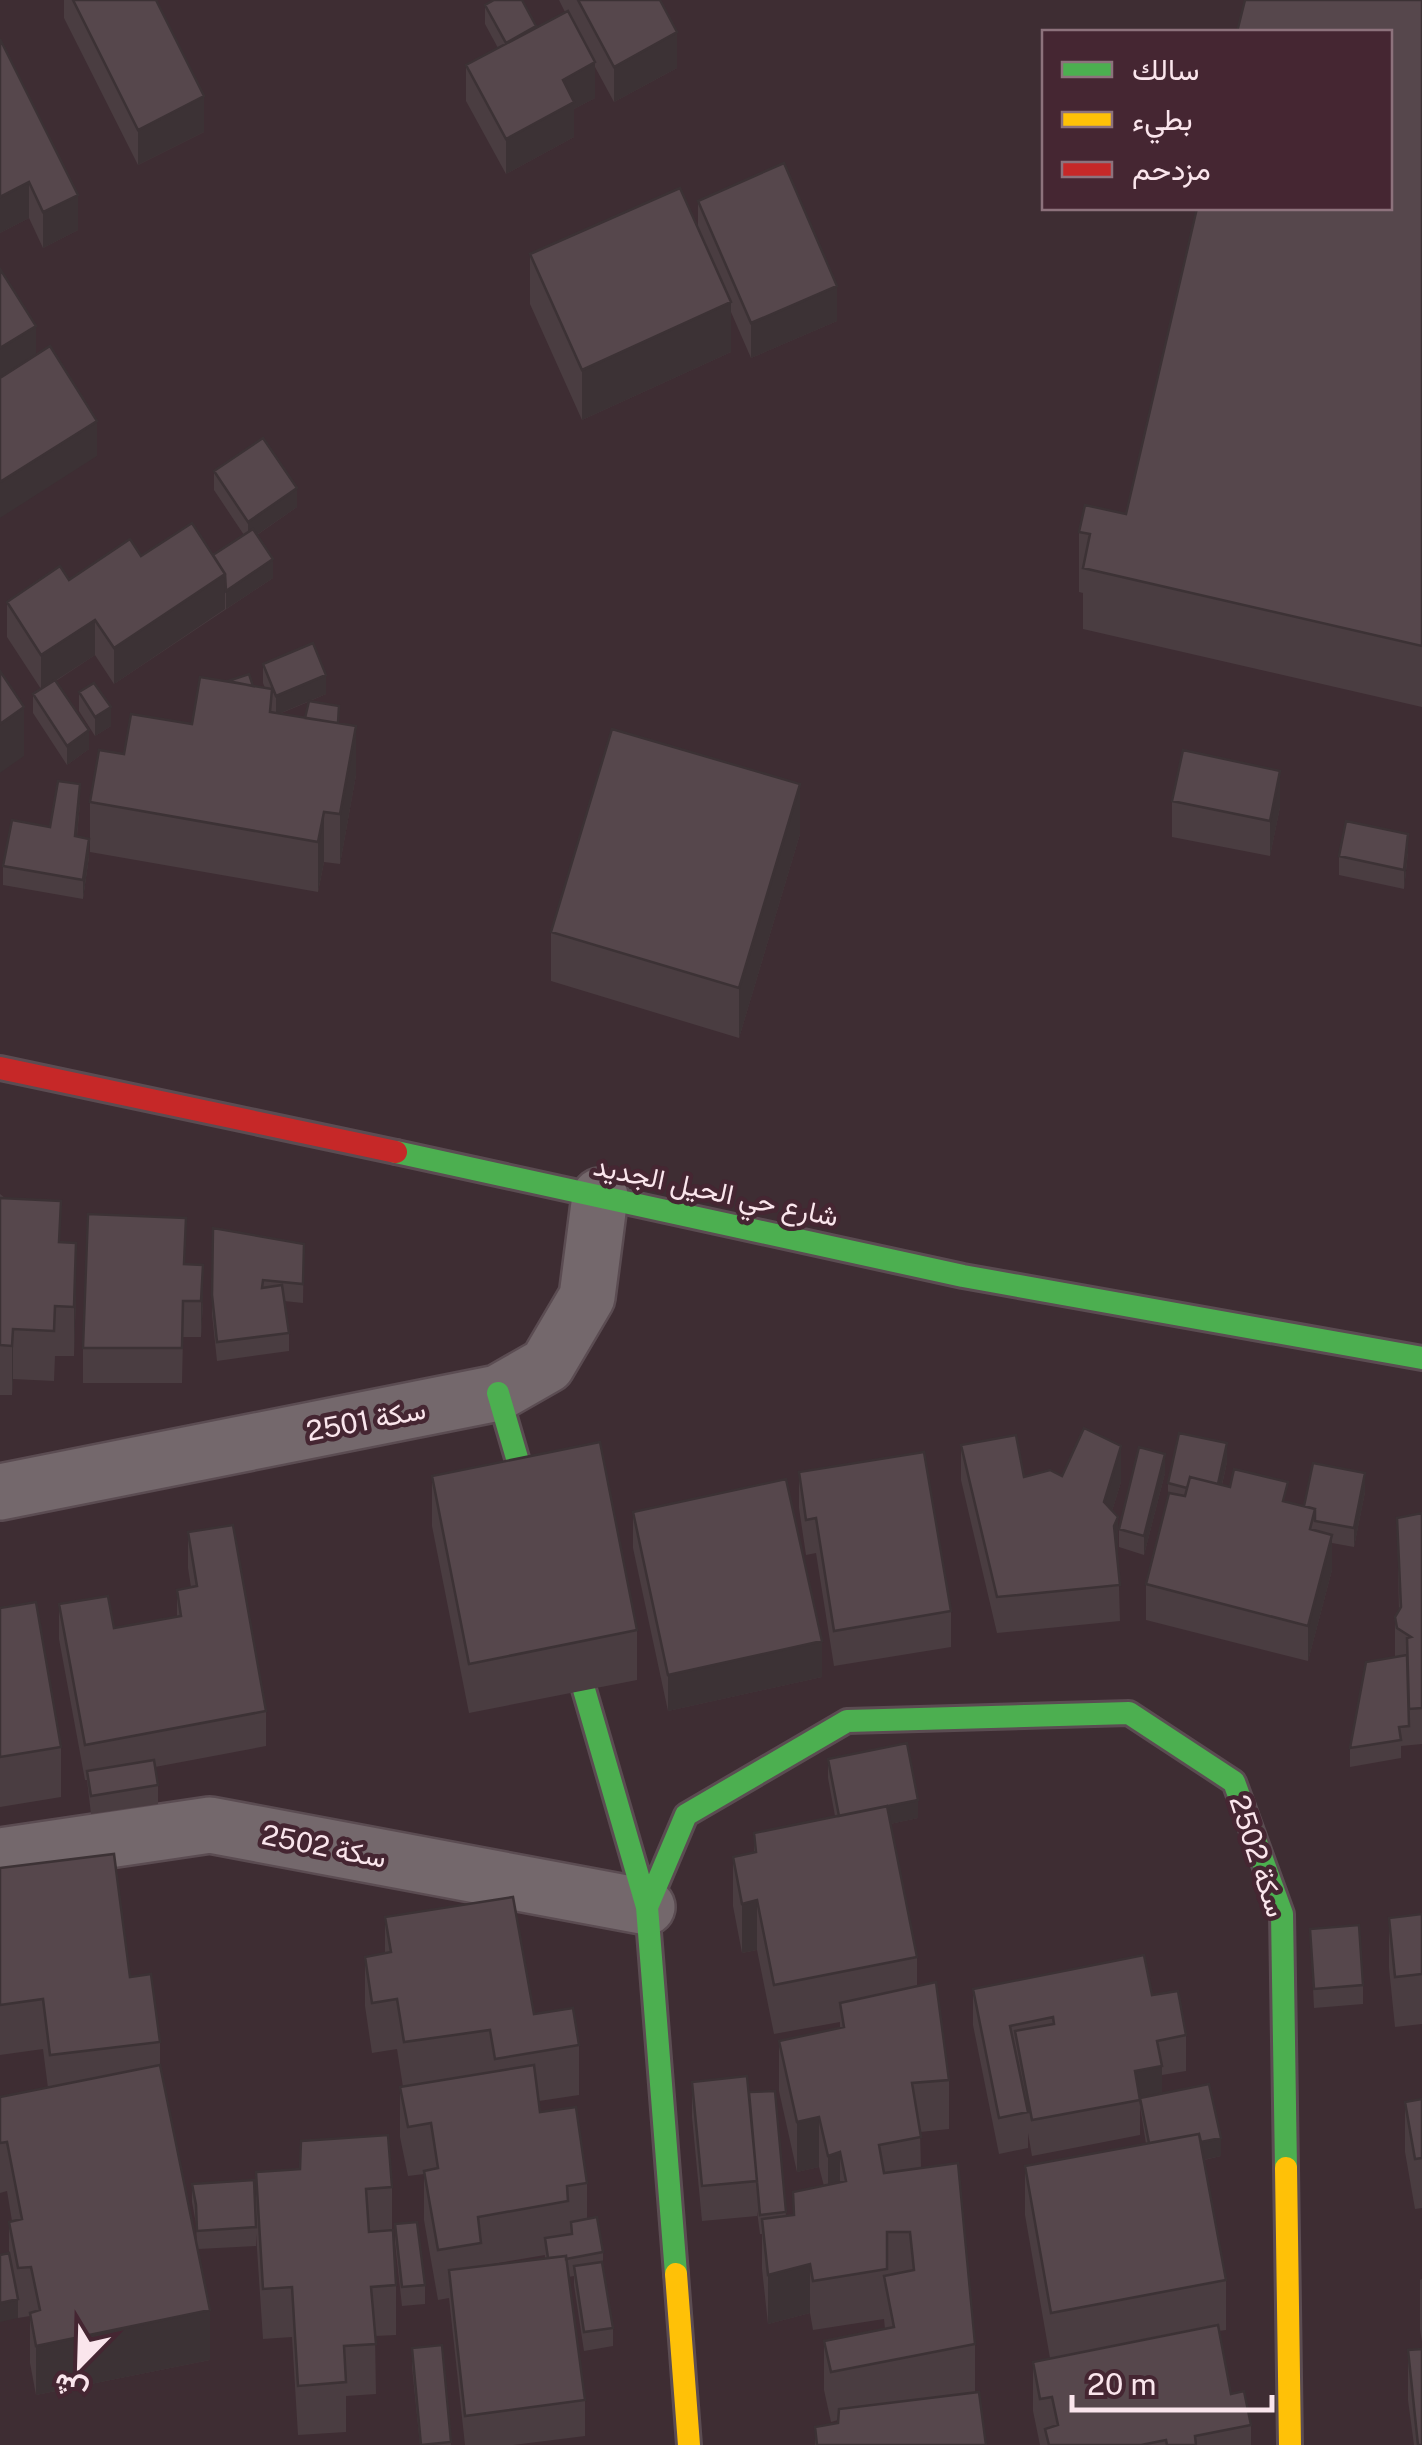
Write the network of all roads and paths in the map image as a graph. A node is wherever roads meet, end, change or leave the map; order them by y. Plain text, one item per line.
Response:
1 (0, 1068) edge
2 (600, 1196) junction
3 (1422, 1358) edge
4 (498, 1394) junction
5 (0, 1492) edge
6 (542, 1546) edge
7 (559, 1602) edge
8 (0, 1856) edge
9 (647, 1907) junction
10 (689, 2445) edge
11 (1290, 2445) edge

1 - 2 street, شارع حي الحيل الجديد
2 - 3 street, شارع حي الحيل الجديد
2 - 4 street, سكة 2501
4 - 5 street, سكة 2501
4 - 6 street
7 - 9 street, سكة 2502
8 - 9 street, سكة 2502
9 - 10 street, سكة 2502
9 - 11 street, سكة 2502

